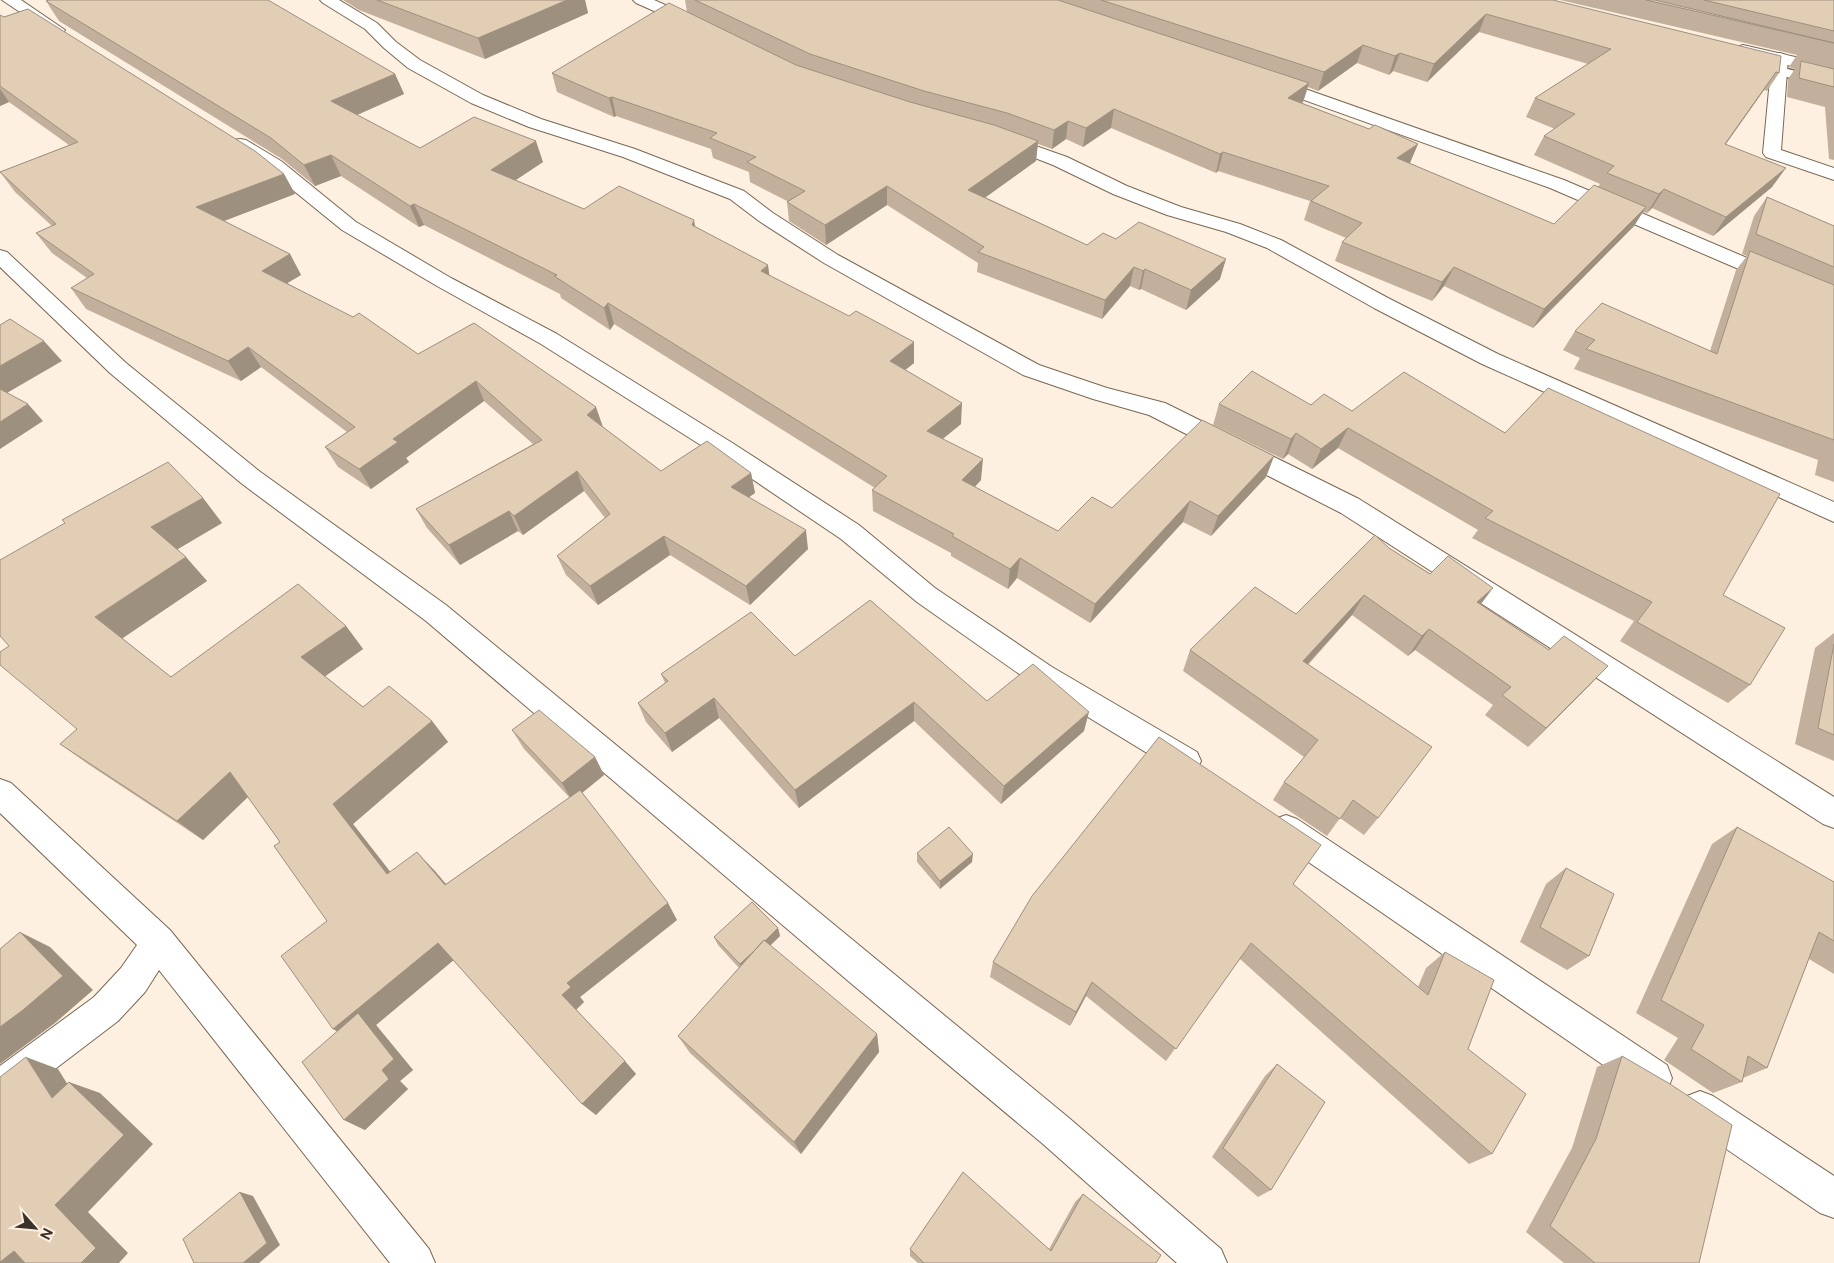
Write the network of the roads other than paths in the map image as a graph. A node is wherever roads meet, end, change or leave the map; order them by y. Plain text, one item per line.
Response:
1 (10, 0) edge
2 (328, 0) edge
3 (642, 0) edge
4 (709, 30) edge
5 (76, 41) edge
6 (1730, 53) edge
7 (1778, 58) junction
8 (1834, 58) edge
9 (1834, 71) edge
10 (1251, 75) edge
11 (1834, 85) edge
12 (981, 133) edge
13 (224, 134) edge
14 (1834, 174) edge
15 (6, 270) edge
16 (1834, 303) edge
17 (1834, 513) edge
18 (1211, 778) edge
19 (0, 792) edge
20 (1260, 811) edge
21 (1834, 814) edge
22 (158, 942) junction
23 (0, 1088) edge
24 (1834, 1199) edge
25 (415, 1263) edge
26 (1207, 1263) edge

1 - 5 street
2 - 21 street
3 - 4 street
6 - 7 street
7 - 8 lane
7 - 9 street
7 - 11 lane
7 - 14 street
10 - 16 street
12 - 17 street
13 - 18 street
15 - 26 street
19 - 22 street
20 - 24 street
22 - 23 street
22 - 25 street

